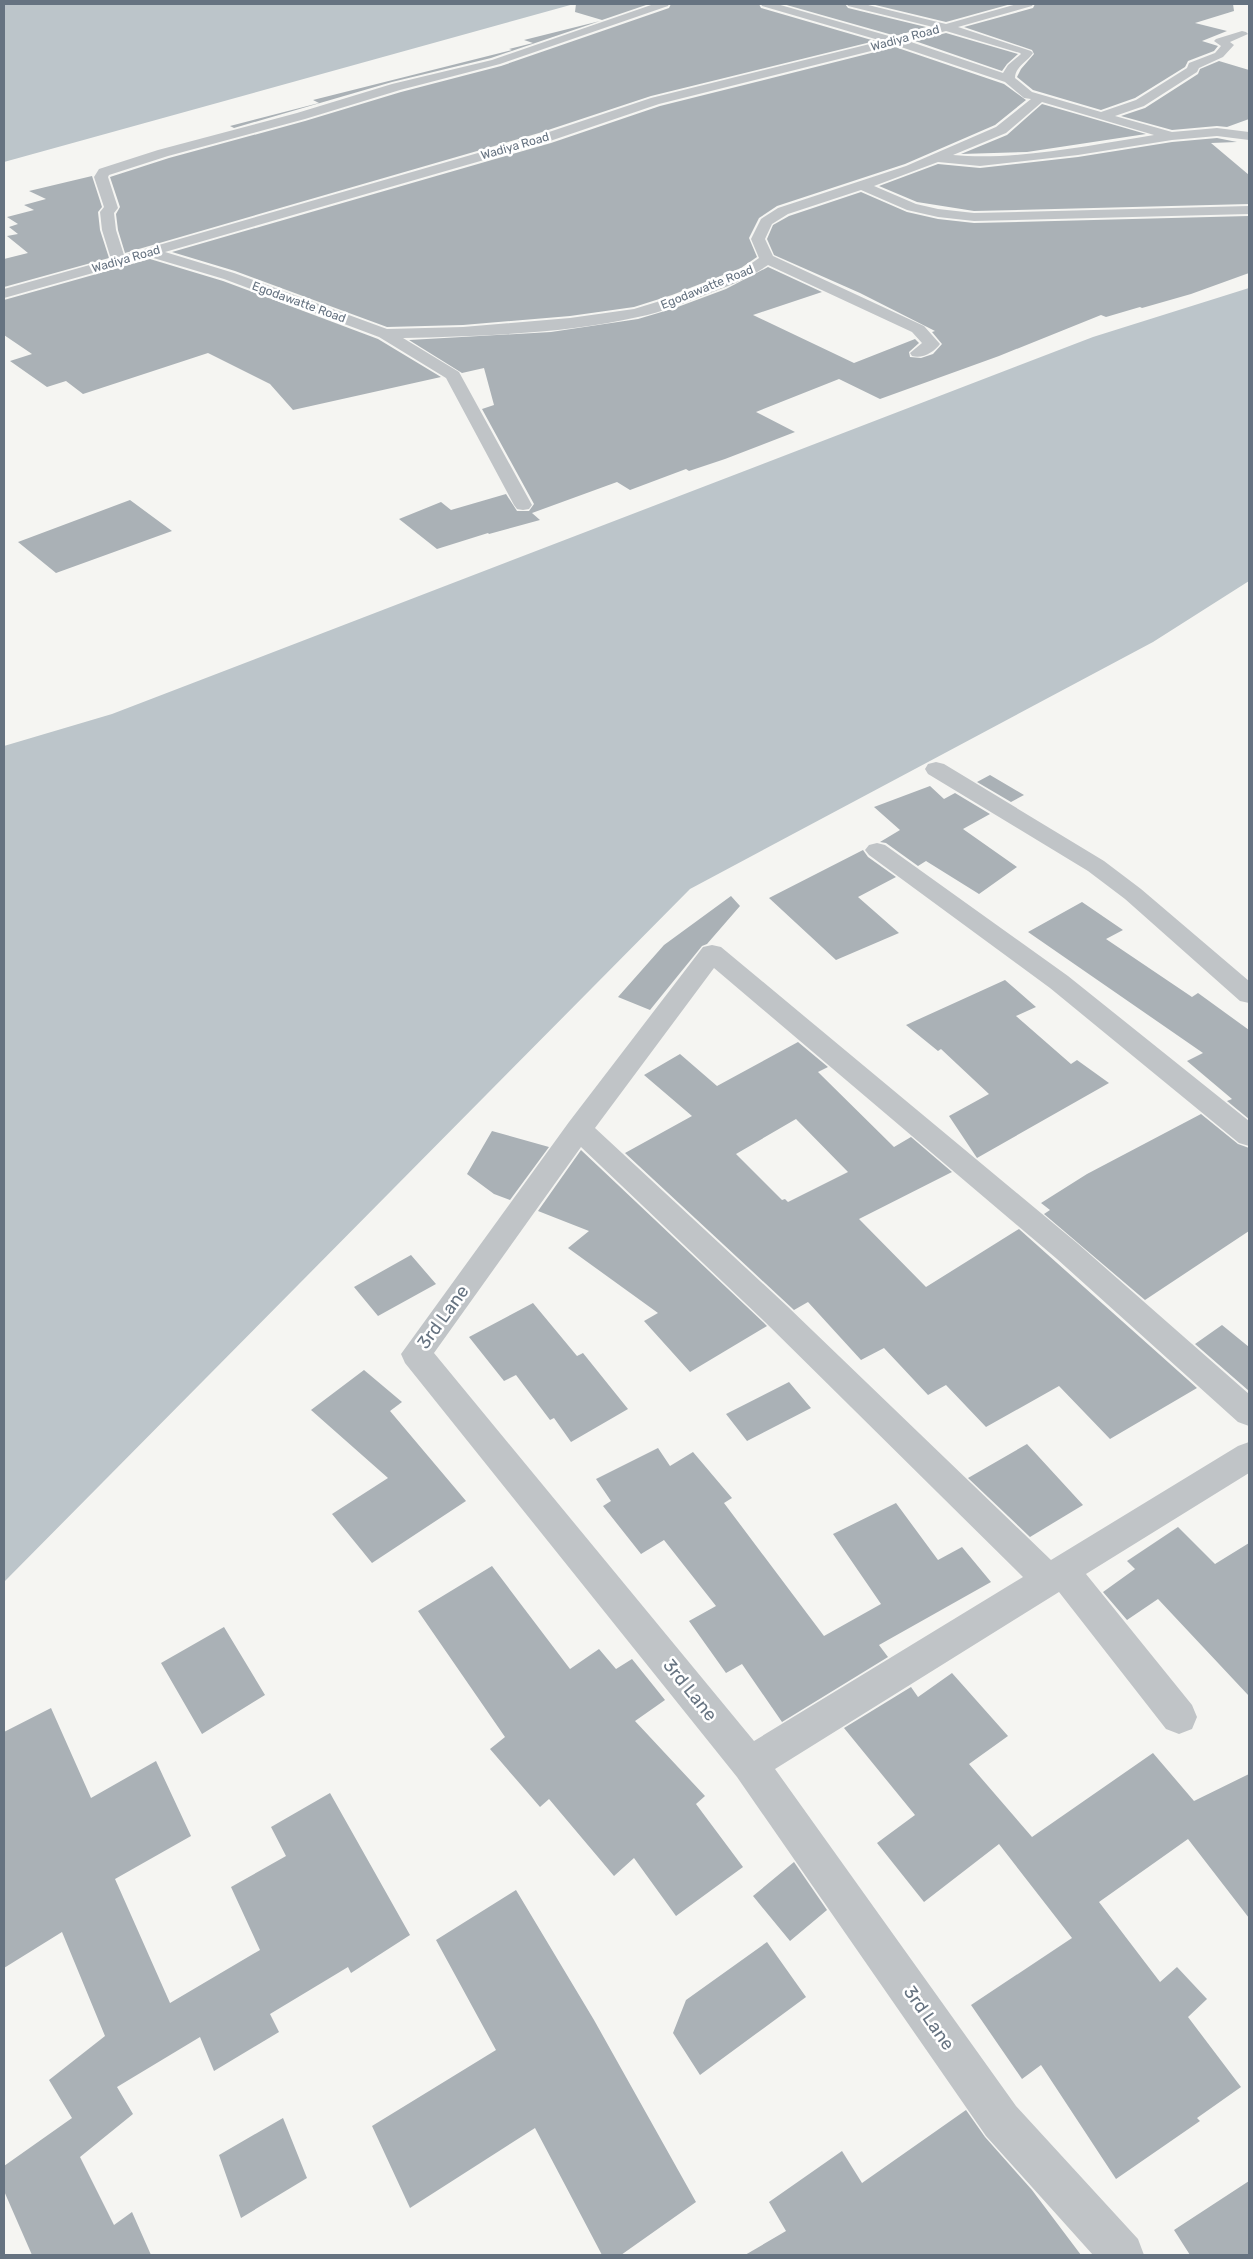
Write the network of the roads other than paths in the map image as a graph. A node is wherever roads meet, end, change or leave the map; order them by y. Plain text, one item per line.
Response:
1 (664, 4) edge
2 (766, 4) edge
3 (852, 4) edge
4 (990, 4) edge
5 (1028, 4) edge
6 (1009, 9) junction
7 (945, 27) junction
8 (1242, 34) dead end
9 (894, 41) junction
10 (1009, 79) junction
11 (1040, 98) junction
12 (1101, 116) junction
13 (1172, 136) junction
14 (1249, 136) edge
15 (934, 158) junction
16 (861, 185) junction
17 (1249, 210) edge
18 (150, 252) junction
19 (767, 260) junction
20 (119, 261) junction
21 (4, 294) edge
22 (385, 334) junction
23 (918, 353) dead end
24 (523, 505) dead end
25 (936, 769) dead end
26 (878, 850) dead end
27 (1249, 995) edge
28 (579, 1129) junction
29 (1249, 1136) edge
30 (1249, 1413) edge
31 (1249, 1456) edge
32 (1056, 1575) junction
33 (1179, 1716) dead end
34 (750, 1764) junction
35 (1122, 2255) edge

1 - 20 street
2 - 9 street
3 - 7 street
4 - 6 street
5 - 6 street, Wadiya Road
6 - 7 street, Wadiya Road
7 - 9 street, Wadiya Road
7 - 10 street
8 - 12 street
9 - 10 street
9 - 18 street, Wadiya Road
10 - 11 street
11 - 12 street
11 - 15 street, Egodawatte Road
12 - 13 street
13 - 14 street
13 - 15 street
15 - 16 street, Egodawatte Road
16 - 17 street
16 - 19 street, Egodawatte Road
18 - 20 street, Wadiya Road
18 - 22 street, Egodawatte Road
19 - 22 street, Egodawatte Road
19 - 23 street
20 - 21 street, Wadiya Road
22 - 24 street
25 - 27 street
26 - 29 street
28 - 30 street
28 - 32 street
28 - 34 street, 3rd Lane
31 - 32 street
32 - 33 street
32 - 34 street
34 - 35 street, 3rd Lane

